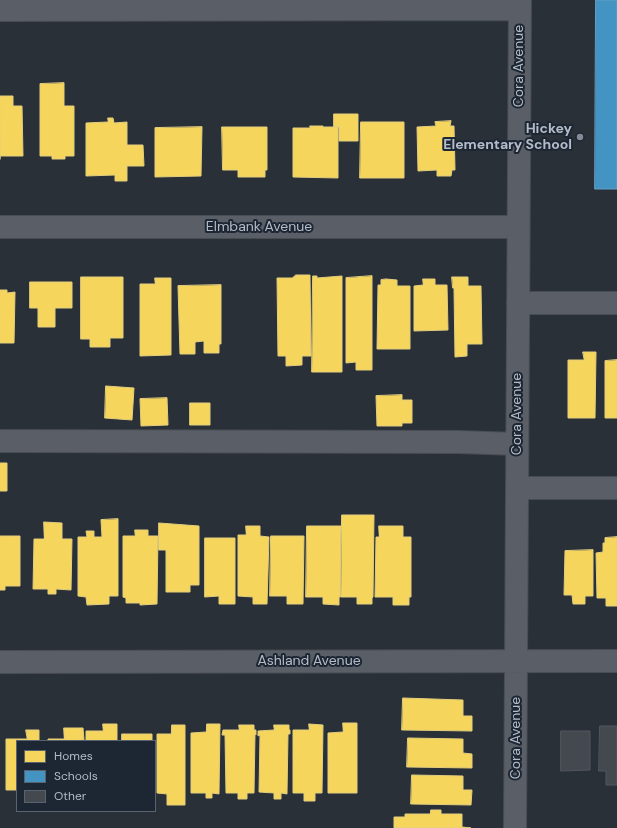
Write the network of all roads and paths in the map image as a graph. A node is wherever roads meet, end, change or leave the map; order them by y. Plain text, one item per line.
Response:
1 (520, 4) edge
2 (0, 10) edge
3 (0, 227) edge
4 (518, 227) junction
5 (518, 303) junction
6 (617, 303) edge
7 (0, 441) edge
8 (517, 444) junction
9 (517, 488) junction
10 (617, 488) edge
11 (516, 661) junction
12 (617, 661) edge
13 (0, 662) edge
14 (516, 828) edge

1 - 2 street
1 - 4 street, Cora Avenue
3 - 4 street, Elmbank Avenue
4 - 5 street, Cora Avenue
5 - 6 street
5 - 8 street, Cora Avenue
7 - 8 street
8 - 9 street, Cora Avenue
9 - 10 street
9 - 11 street, Cora Avenue
11 - 12 street, Ashland Avenue
11 - 13 street, Ashland Avenue
11 - 14 street, Cora Avenue

